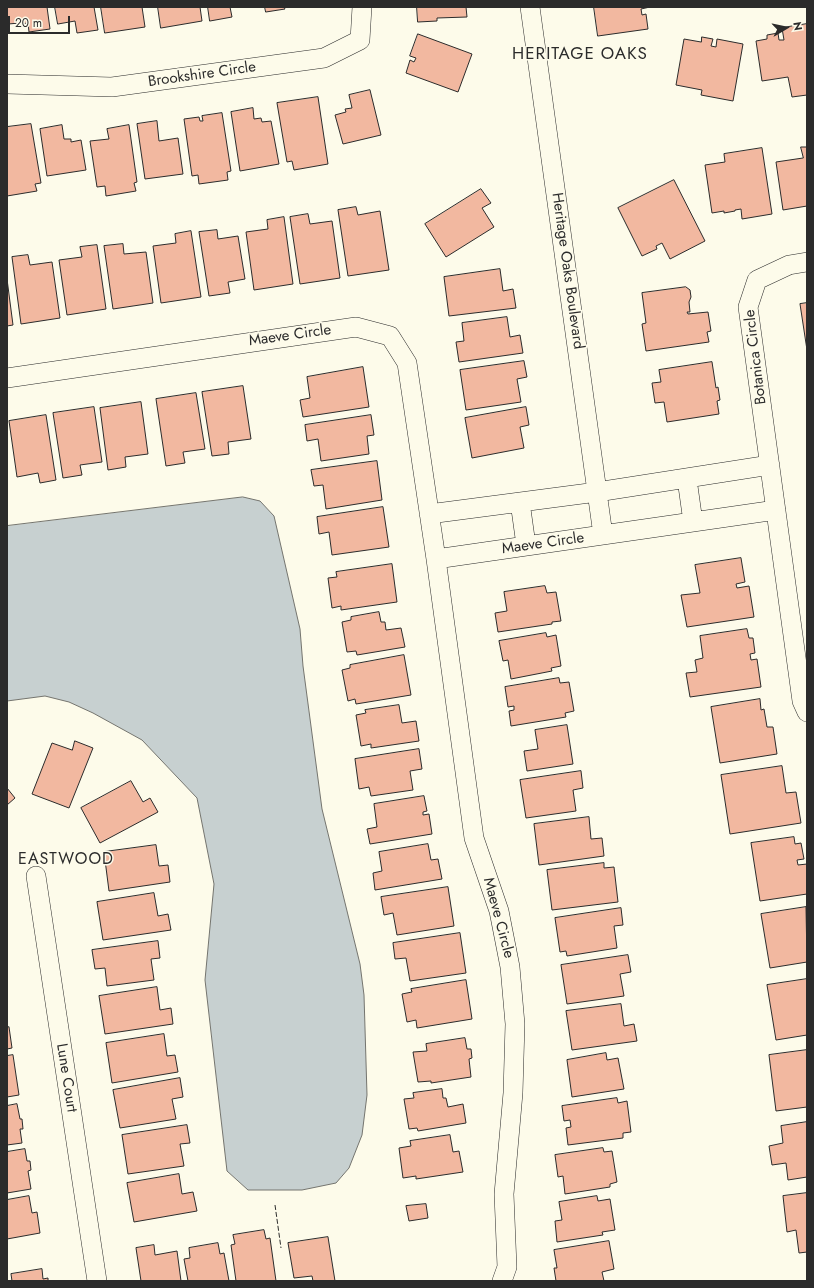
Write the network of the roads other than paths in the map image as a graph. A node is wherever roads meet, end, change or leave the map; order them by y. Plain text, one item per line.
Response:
1 (362, 7) edge
2 (530, 7) edge
3 (7, 84) edge
4 (807, 262) edge
5 (7, 378) edge
6 (770, 465) junction
7 (687, 479) junction
8 (597, 492) junction
9 (520, 502) junction
10 (776, 510) junction
11 (429, 514) junction
12 (693, 522) junction
13 (603, 535) junction
14 (526, 545) junction
15 (436, 559) junction
16 (807, 712) edge
17 (36, 876) dead end
18 (97, 1281) edge
19 (502, 1281) edge

1 - 3 street, Brookshire Circle
2 - 8 street, Heritage Oaks Boulevard
4 - 6 street, Botanica Circle
5 - 11 street, Maeve Circle
6 - 7 street
6 - 10 street, Botanica Circle
7 - 8 street
7 - 12 street
8 - 9 street
8 - 13 street, Heritage Oaks Boulevard
9 - 11 street
9 - 14 street
10 - 12 street
10 - 16 street, Botanica Circle
11 - 15 street, Maeve Circle
12 - 13 street
13 - 14 street, Maeve Circle
14 - 15 street, Maeve Circle
15 - 19 street, Maeve Circle
17 - 18 street, Lune Court

